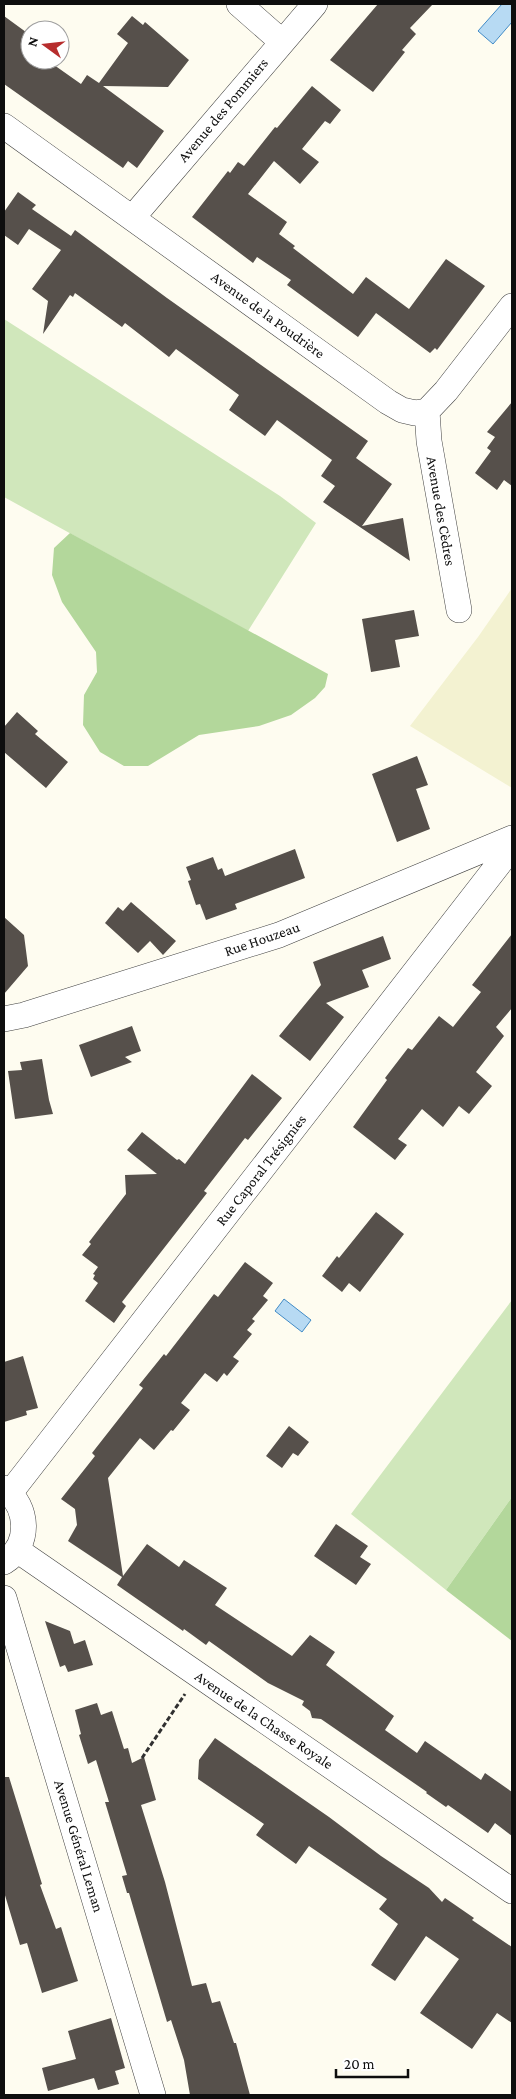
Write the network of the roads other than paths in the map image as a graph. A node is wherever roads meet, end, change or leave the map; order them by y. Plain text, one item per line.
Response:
1 (239, 4) edge
2 (314, 4) edge
3 (281, 41) junction
4 (4, 126) edge
5 (133, 217) junction
6 (512, 306) edge
7 (427, 411) junction
8 (458, 610) dead end
9 (512, 838) edge
10 (512, 847) edge
11 (4, 1019) edge
12 (7, 1490) edge
13 (10, 1556) edge
14 (4, 1598) edge
15 (512, 1890) edge
16 (154, 2095) edge

1 - 3 street
2 - 3 street, Avenue des Pommiers
3 - 5 street, Avenue des Pommiers
4 - 5 street, Avenue de la Poudrière
5 - 7 street, Avenue de la Poudrière
6 - 7 street
7 - 8 street, Avenue des Cèdres
9 - 11 street, Rue Houzeau
10 - 12 street, Rue Caporal Trésignies
12 - 13 street
13 - 15 street, Avenue de la Chasse Royale
14 - 16 street, Avenue Général Leman

